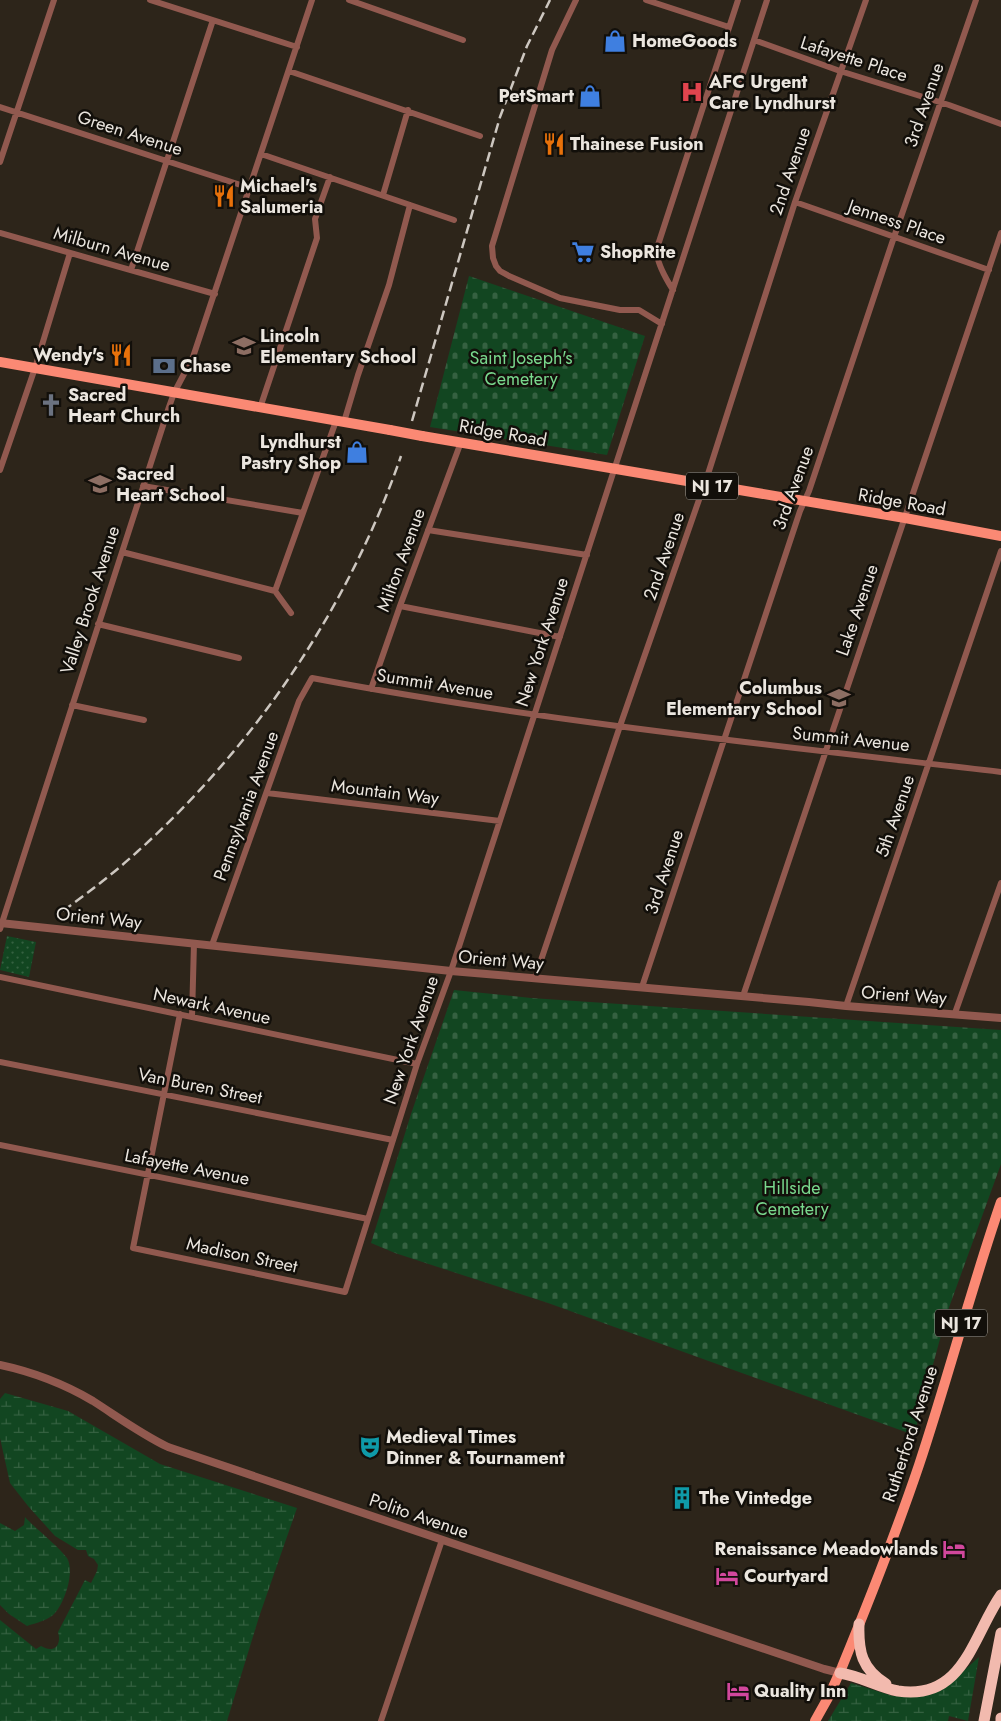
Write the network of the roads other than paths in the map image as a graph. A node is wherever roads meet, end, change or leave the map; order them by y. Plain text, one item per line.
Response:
1 (54, 0) edge
2 (150, 0) edge
3 (312, 0) edge
4 (350, 0) edge
5 (576, 0) edge
6 (646, 0) edge
7 (738, 0) edge
8 (767, 0) edge
9 (866, 0) edge
10 (976, 0) edge
11 (213, 20) junction
12 (730, 27) junction
13 (463, 40) dead end
14 (754, 40) junction
15 (296, 47) junction
16 (289, 70) junction
17 (840, 71) junction
18 (940, 103) junction
19 (0, 106) edge
20 (408, 110) junction
21 (17, 112) junction
22 (1001, 124) edge
23 (480, 136) dead end
24 (261, 154) junction
25 (167, 161) junction
26 (0, 162) edge
27 (330, 177) junction
28 (250, 188) junction
29 (382, 195) junction
30 (795, 202) junction
31 (410, 205) junction
32 (454, 220) dead end
33 (0, 233) edge
34 (1001, 233) edge
35 (894, 236) junction
36 (70, 253) junction
37 (131, 270) junction
38 (989, 270) junction
39 (673, 290) junction
40 (215, 294) junction
41 (662, 324) junction
42 (0, 362) edge
43 (35, 368) junction
44 (174, 393) junction
45 (260, 408) junction
46 (340, 422) junction
47 (461, 442) junction
48 (615, 468) junction
49 (0, 470) edge
50 (704, 485) junction
51 (143, 486) junction
52 (805, 501) junction
53 (303, 512) junction
54 (905, 518) junction
55 (428, 530) junction
56 (1001, 536) edge
57 (1001, 551) edge
58 (122, 552) junction
59 (586, 555) junction
60 (275, 591) junction
61 (400, 606) junction
62 (291, 613) dead end
63 (98, 624) junction
64 (560, 637) junction
65 (239, 658) dead end
66 (312, 678) joint
67 (371, 689) junction
68 (72, 705) junction
69 (534, 714) junction
70 (144, 720) dead end
71 (620, 726) junction
72 (724, 739) junction
73 (826, 752) junction
74 (929, 763) junction
75 (1001, 772) edge
76 (267, 794) junction
77 (500, 821) junction
78 (1001, 883) edge
79 (0, 925) edge
80 (194, 943) junction
81 (212, 945) junction
82 (451, 971) junction
83 (0, 977) edge
84 (535, 978) junction
85 (642, 987) junction
86 (743, 996) junction
87 (846, 1006) junction
88 (955, 1013) junction
89 (180, 1014) junction
90 (192, 1017) junction
91 (1001, 1018) edge
92 (0, 1062) edge
93 (418, 1064) junction
94 (163, 1094) junction
95 (393, 1140) junction
96 (0, 1145) edge
97 (147, 1174) junction
98 (1001, 1202) edge
99 (368, 1218) junction
100 (345, 1292) joint
101 (0, 1365) edge
102 (442, 1540) junction
103 (1001, 1595) edge
104 (859, 1624) junction
105 (1001, 1633) edge
106 (840, 1673) junction
107 (899, 1691) junction
108 (381, 1721) edge
109 (815, 1721) edge
110 (984, 1721) edge

1 - 21 street
2 - 11 street
3 - 15 street, Valley Brook Avenue
4 - 13 street
5 - 41 street
6 - 12 street
7 - 12 street
8 - 14 street, New York Avenue
9 - 17 street, 2nd Avenue
10 - 18 street, 3rd Avenue
11 - 15 street
11 - 25 street
12 - 39 street
14 - 17 street, Lafayette Place
14 - 39 street, New York Avenue
15 - 16 street, Valley Brook Avenue
16 - 20 street
16 - 24 street, Valley Brook Avenue
17 - 18 street, Lafayette Place
17 - 30 street, 2nd Avenue
18 - 22 street, Lafayette Place
18 - 35 street, 3rd Avenue
19 - 21 street, Green Avenue
20 - 23 street
20 - 29 street
21 - 25 street, Green Avenue
21 - 26 street
24 - 27 street
24 - 28 street, Valley Brook Avenue
25 - 28 street, Green Avenue
25 - 37 street
27 - 29 street
27 - 45 street
28 - 40 street, Valley Brook Avenue
29 - 31 street
30 - 35 street, Jenness Place
30 - 50 street, 2nd Avenue
31 - 32 street
31 - 46 street
33 - 36 street, Milburn Avenue
34 - 38 street, Lake Avenue
35 - 38 street, Jenness Place
35 - 52 street, 3rd Avenue
36 - 37 street, Milburn Avenue
36 - 43 street
37 - 40 street, Milburn Avenue
38 - 54 street, Lake Avenue
39 - 41 street, New York Avenue
40 - 44 street, Valley Brook Avenue
41 - 48 street, New York Avenue
42 - 43 main road, Ridge Road / NJ 17
43 - 44 main road, Ridge Road / NJ 17
43 - 49 street
44 - 45 main road, Ridge Road / NJ 17
44 - 51 street, Valley Brook Avenue
45 - 46 main road, Ridge Road / NJ 17
46 - 47 main road, Ridge Road / NJ 17, bridge
46 - 53 street
47 - 48 main road, Ridge Road / NJ 17
47 - 55 street, Milton Avenue
48 - 50 main road, Ridge Road / NJ 17
48 - 59 street, New York Avenue
50 - 52 main road, Ridge Road / NJ 17
50 - 71 street, 2nd Avenue
51 - 53 street
51 - 58 street, Valley Brook Avenue
52 - 54 main road, Ridge Road / NJ 17
52 - 72 street, 3rd Avenue
53 - 60 street
54 - 56 main road, Ridge Road / NJ 17
54 - 73 street, Lake Avenue
55 - 59 street
55 - 61 street, Milton Avenue
57 - 74 street, 5th Avenue
58 - 60 street
58 - 63 street, Valley Brook Avenue
59 - 64 street, New York Avenue
60 - 62 street
61 - 64 street
61 - 67 street, Milton Avenue
63 - 65 street
63 - 68 street, Valley Brook Avenue
64 - 69 street, New York Avenue
66 - 67 street, Summit Avenue
66 - 76 street, Pennsylvania Avenue
67 - 69 street, Summit Avenue
68 - 70 street
68 - 79 street, Valley Brook Avenue
69 - 71 street, Summit Avenue
69 - 77 street, New York Avenue
71 - 72 street, Summit Avenue
71 - 84 street, 2nd Avenue
72 - 73 street, Summit Avenue
72 - 85 street, 3rd Avenue
73 - 74 street, Summit Avenue
73 - 86 street, Lake Avenue
74 - 75 street, Summit Avenue
74 - 87 street, 5th Avenue
76 - 77 street, Mountain Way
76 - 81 street, Pennsylvania Avenue
77 - 82 street, New York Avenue
78 - 88 street
79 - 80 street, Orient Way
80 - 81 street, Orient Way
80 - 90 street
81 - 82 street, Orient Way
82 - 84 street, Orient Way
82 - 93 street, New York Avenue
83 - 89 street, Newark Avenue
84 - 85 street, Orient Way
85 - 86 street, Orient Way
86 - 87 street, Orient Way
87 - 88 street, Orient Way
88 - 91 street, Orient Way
89 - 90 street, Newark Avenue
89 - 94 street
90 - 93 street, Newark Avenue
92 - 94 street, Van Buren Street
93 - 95 street, New York Avenue
94 - 95 street, Van Buren Street
94 - 97 street
95 - 99 street, New York Avenue
96 - 97 street, Lafayette Avenue
97 - 99 street, Lafayette Avenue
97 - 100 street, Madison Street
98 - 104 main road, Rutherford Avenue / NJ 17
99 - 100 street, New York Avenue
101 - 102 street, Polito Avenue
102 - 106 street, Polito Avenue
102 - 108 street
103 - 107 highway
104 - 106 main road, Rutherford Avenue / NJ 17
104 - 107 highway
105 - 110 highway
106 - 107 highway
106 - 109 main road, NJ 17

